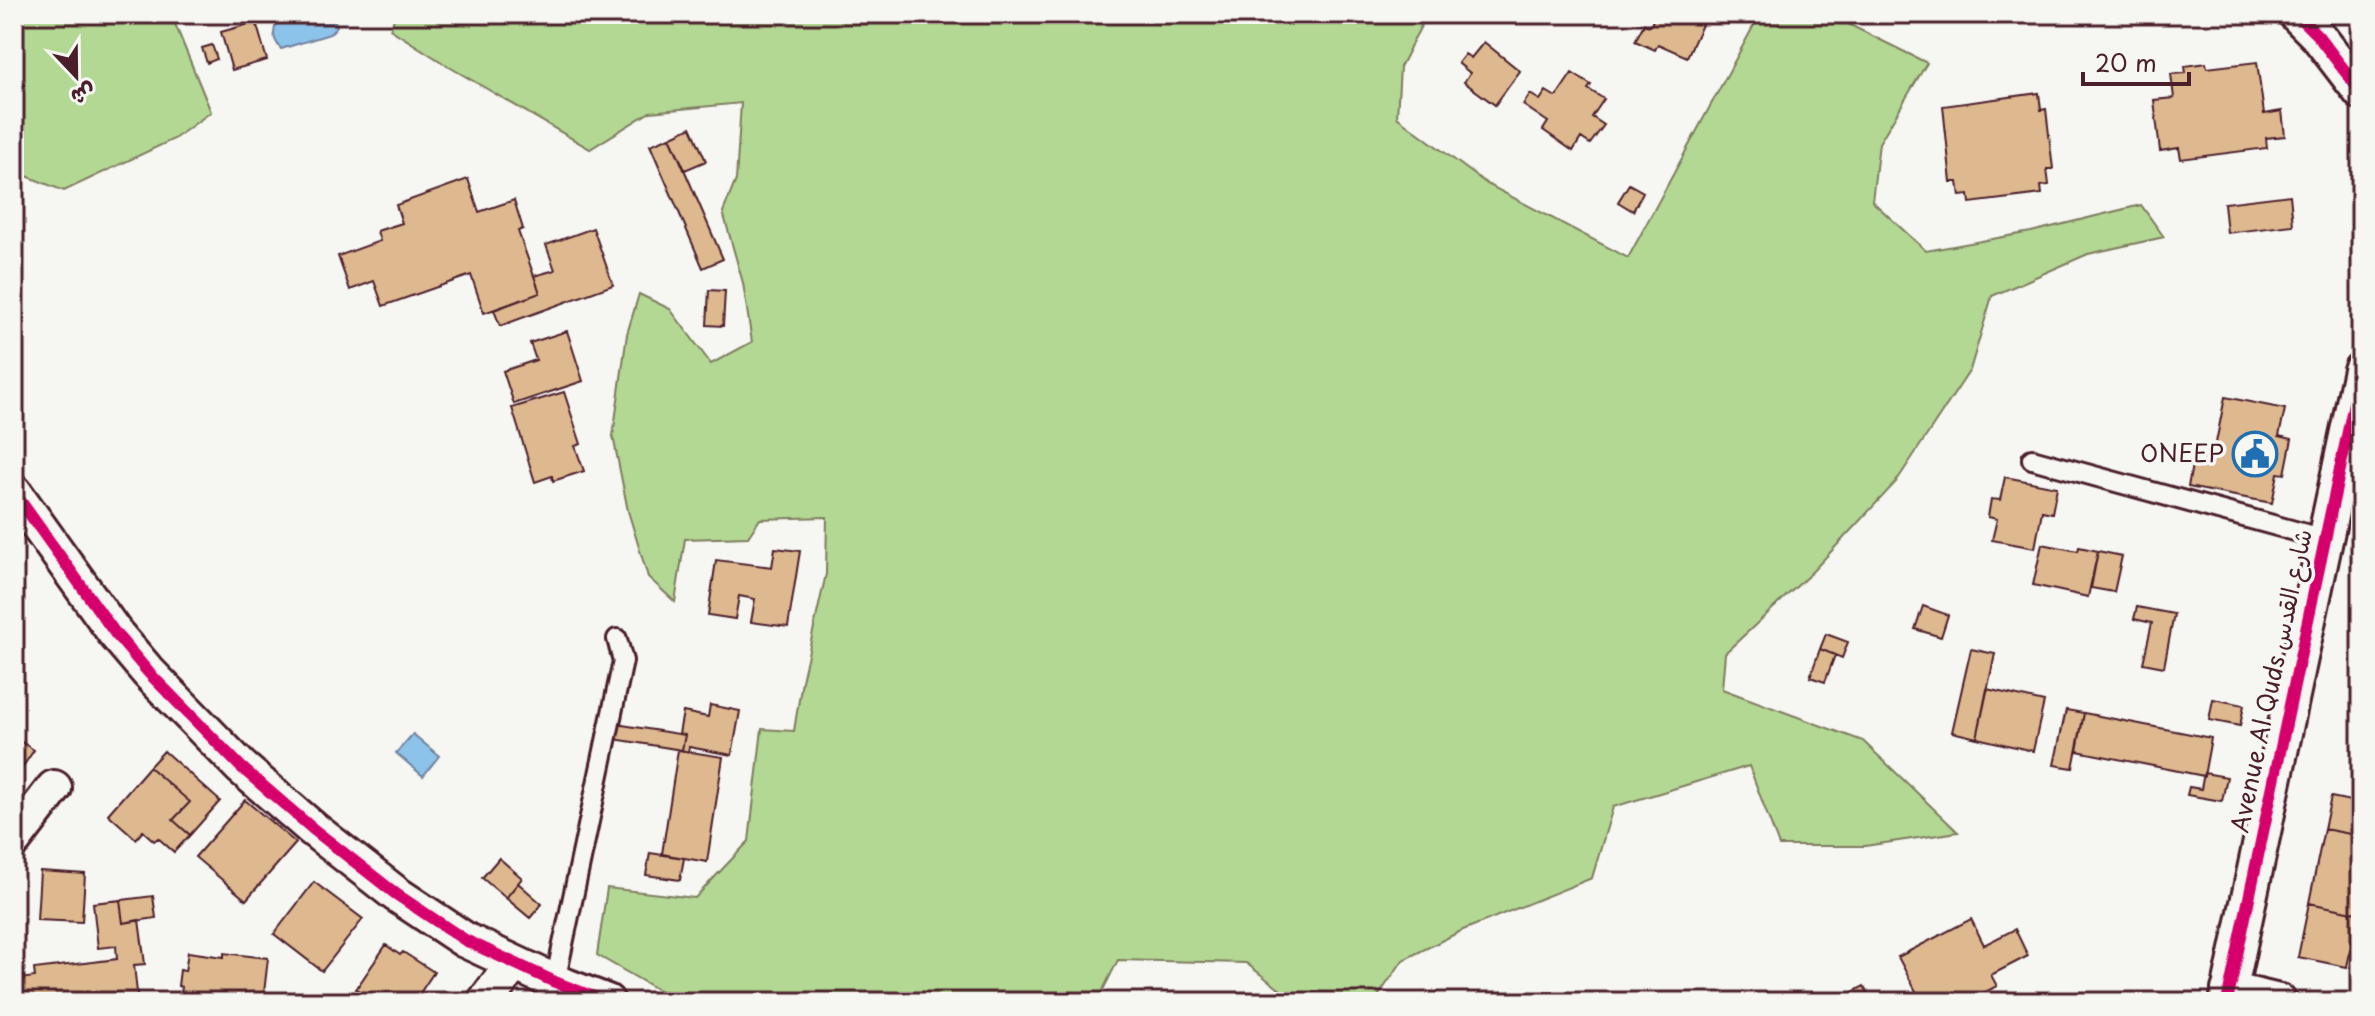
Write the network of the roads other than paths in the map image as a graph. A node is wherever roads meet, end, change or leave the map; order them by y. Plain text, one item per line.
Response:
1 (2296, 14) edge
2 (2361, 92) edge
3 (2361, 370) edge
4 (2032, 459) dead end
5 (14, 492) edge
6 (2324, 539) junction
7 (617, 639) dead end
8 (54, 788) dead end
9 (14, 840) edge
10 (514, 963) junction
11 (555, 982) junction
12 (2228, 996) edge
13 (485, 1002) edge
14 (607, 1002) edge
15 (2279, 1002) edge

1 - 2 street
3 - 6 street, Avenue Al Quds شارع القدس
4 - 6 lane
5 - 10 street
6 - 12 street, Avenue Al Quds شارع القدس
7 - 11 lane
8 - 9 street
10 - 11 street
10 - 13 street
11 - 14 street
12 - 15 street

